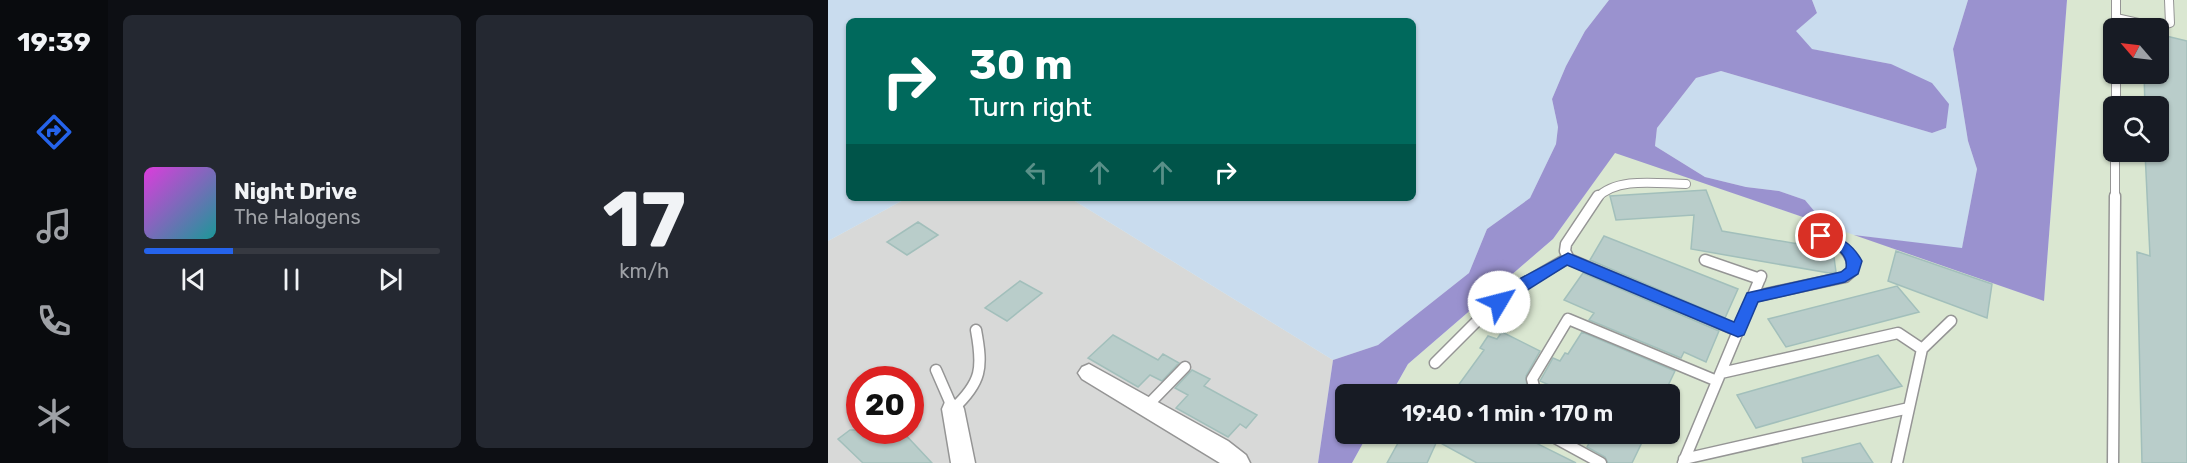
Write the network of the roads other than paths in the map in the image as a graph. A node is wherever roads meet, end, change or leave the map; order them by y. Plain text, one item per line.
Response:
1 (2116, 0) edge
2 (2169, 0) edge
3 (2116, 18) edge
4 (2169, 23) edge
5 (2115, 162) edge
6 (1686, 183) dead end
7 (1805, 231) dead end
8 (1568, 258) junction
9 (1705, 260) dead end
10 (1752, 297) junction
11 (1952, 321) dead end
12 (976, 330) dead end
13 (1738, 331) junction
14 (1922, 349) junction
15 (1435, 363) dead end
16 (1185, 367) dead end
17 (936, 370) dead end
18 (1089, 373) dead end
19 (1719, 377) junction
20 (1533, 384) edge
21 (1147, 406) junction
22 (1909, 408) junction
23 (953, 409) junction
24 (1566, 444) edge
25 (1683, 461) edge
26 (963, 463) edge
27 (1238, 463) edge
28 (1601, 463) edge
29 (1897, 463) edge
30 (2112, 463) edge

1 - 3 lane
2 - 4 lane
5 - 30 lane
6 - 8 lane
7 - 10 lane
8 - 13 lane
8 - 15 lane
9 - 10 lane
10 - 13 lane
11 - 14 lane
12 - 23 lane
13 - 19 lane
14 - 19 lane
14 - 22 lane
16 - 21 lane
17 - 23 lane
18 - 21 street
19 - 20 lane
19 - 25 lane
21 - 27 street
22 - 25 lane
22 - 29 lane
23 - 26 street
24 - 28 lane

